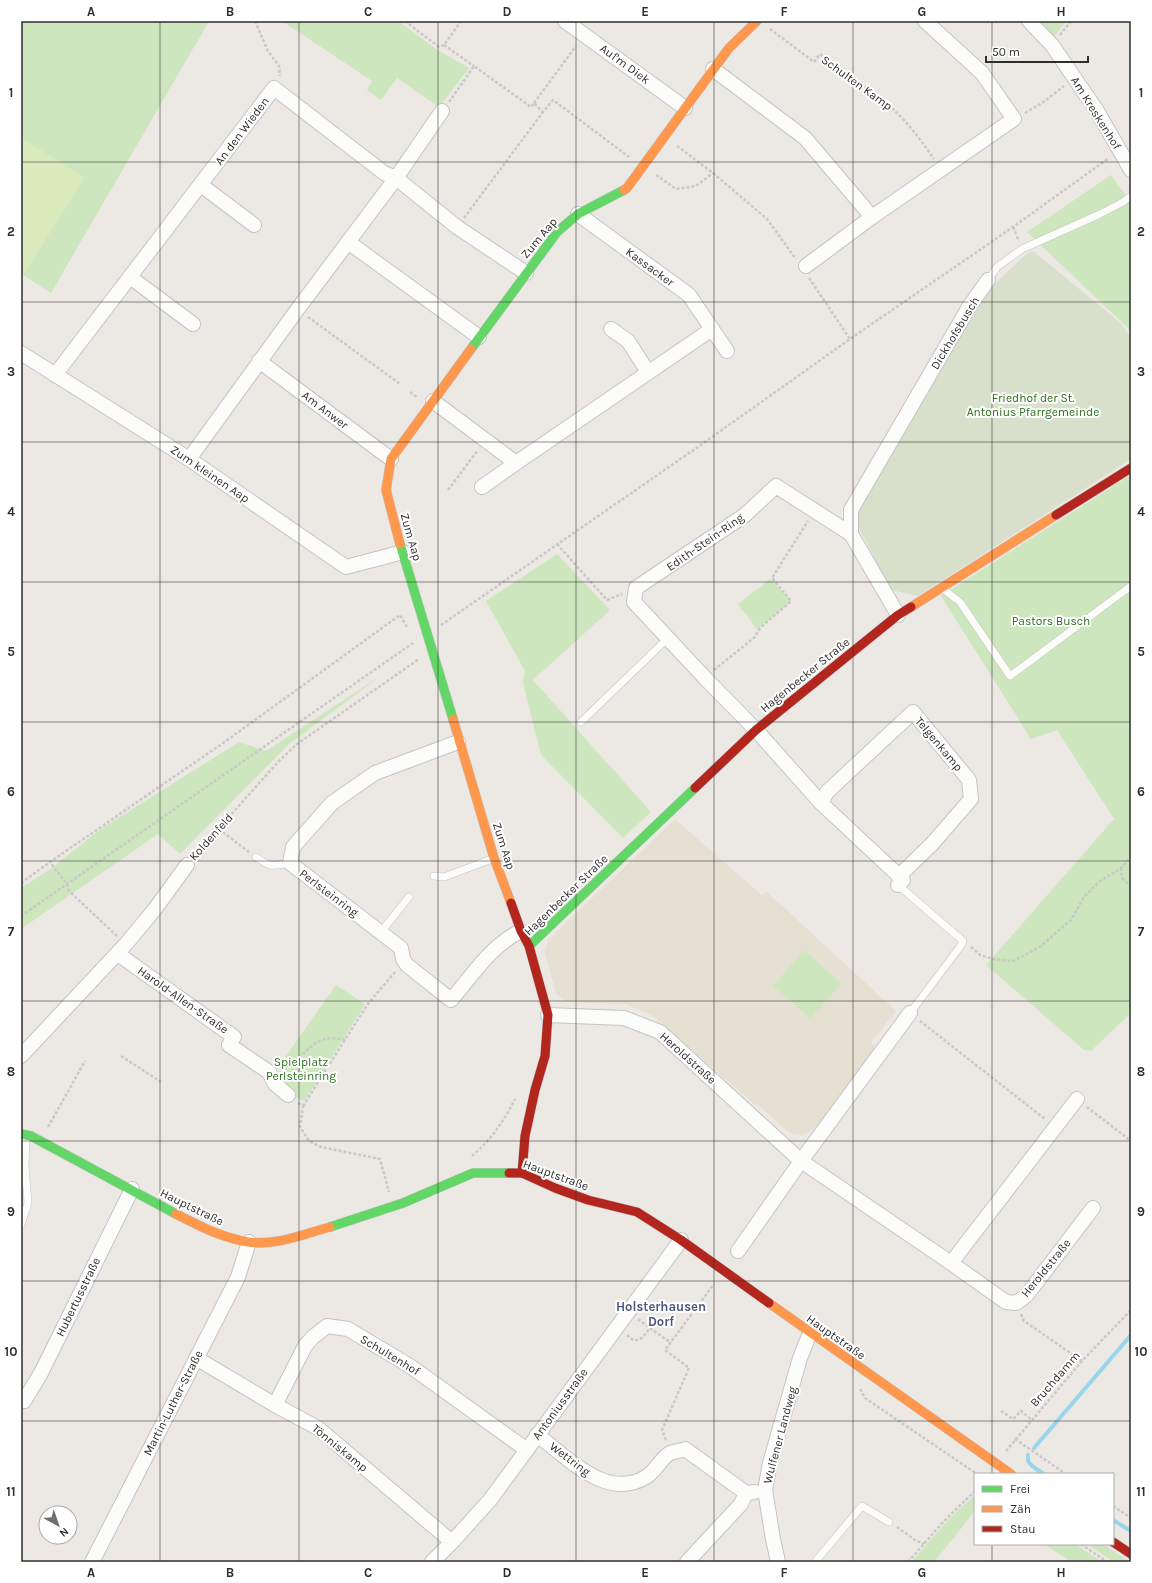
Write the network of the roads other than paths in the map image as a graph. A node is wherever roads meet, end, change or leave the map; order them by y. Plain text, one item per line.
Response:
1 (566, 21) edge
2 (757, 21) edge
3 (925, 21) edge
4 (1029, 21) edge
5 (713, 69) junction
6 (684, 108) junction
7 (442, 111) road end
8 (1131, 170) edge
9 (396, 178) junction
10 (201, 185) junction
11 (1131, 196) edge
12 (578, 214) junction
13 (872, 217) junction
14 (254, 225) dead end
15 (348, 242) junction
16 (804, 268) road end
17 (526, 274) junction
18 (130, 277) junction
19 (988, 280) joint
20 (193, 324) dead end
21 (611, 329) dead end
22 (712, 329) junction
23 (479, 338) junction
24 (727, 351) dead end
25 (21, 353) edge
26 (259, 361) junction
27 (648, 372) junction
28 (55, 375) junction
29 (433, 400) junction
30 (189, 459) junction
31 (391, 459) junction
32 (516, 464) junction
33 (1131, 468) edge
34 (482, 487) dead end
35 (851, 534) junction
36 (403, 552) junction
37 (1131, 586) edge
38 (940, 587) junction
39 (898, 615) junction
40 (668, 638) junction
41 (581, 722) dead end
42 (756, 730) junction
43 (458, 742) junction
44 (821, 803) junction
45 (256, 857) road end
46 (494, 858) junction
47 (290, 863) junction
48 (187, 864) road end
49 (434, 876) dead end
50 (898, 880) junction
51 (409, 897) dead end
52 (521, 931) junction
53 (381, 932) junction
54 (529, 946) junction
55 (122, 949) junction
56 (910, 1013) joint
57 (548, 1015) junction
58 (21, 1056) edge
59 (288, 1095) road end
60 (1077, 1099) road end
61 (23, 1134) edge
62 (801, 1161) junction
63 (522, 1173) junction
64 (132, 1189) junction
65 (1094, 1208) dead end
66 (21, 1225) edge
67 (681, 1240) junction
68 (249, 1242) junction
69 (738, 1251) dead end
70 (951, 1263) junction
71 (810, 1333) junction
72 (196, 1358) junction
73 (21, 1400) edge
74 (275, 1405) junction
75 (537, 1435) junction
76 (526, 1450) junction
77 (1010, 1473) edge
78 (765, 1490) junction
79 (746, 1493) junction
80 (889, 1522) road end
81 (452, 1542) junction
82 (1114, 1543) edge
83 (1131, 1554) edge
84 (92, 1562) edge
85 (432, 1562) edge
86 (687, 1562) edge
87 (778, 1562) edge
88 (815, 1562) edge

1 - 6 street, Auf'm Diek
2 - 5 street, Zum Aap
3 - 13 street
4 - 8 street, Am Kreskenhof
5 - 6 street, Zum Aap
5 - 13 street
6 - 12 street, Zum Aap
7 - 9 street
9 - 10 street, An den Wieden
9 - 15 street
9 - 17 street
10 - 14 street
10 - 18 street, An den Wieden
11 - 19 lane, Dickhofsbusch
12 - 17 street, Zum Aap
12 - 22 street, Kassacker
13 - 16 street
15 - 23 street
15 - 26 street
17 - 23 street, Zum Aap
18 - 20 street
18 - 28 street, An den Wieden
19 - 35 street, Dickhofsbusch
21 - 27 street
22 - 24 street, Kassacker
22 - 27 street
23 - 29 street, Zum Aap
25 - 28 street, Zum kleinen Aap
26 - 30 street
26 - 31 street, Am Anwer
27 - 32 street
28 - 30 street, Zum kleinen Aap
29 - 31 street, Zum Aap
29 - 32 street
30 - 36 street, Zum kleinen Aap
31 - 36 street, Zum Aap
32 - 34 street
33 - 38 street, Hagenbecker Straße
35 - 39 street, Edith-Stein-Ring
35 - 40 street, Edith-Stein-Ring
36 - 43 street, Zum Aap
37 - 38 lane
38 - 39 street, Hagenbecker Straße
39 - 42 street, Hagenbecker Straße
40 - 41 lane
40 - 42 street
42 - 44 street
42 - 54 street, Hagenbecker Straße
43 - 46 street, Zum Aap
43 - 47 street, Perlsteinring
44 - 50 street
44 - 50 street, Telgenkamp
45 - 47 lane
46 - 49 lane
46 - 52 street, Zum Aap
47 - 53 street, Perlsteinring
48 - 55 street, Koldenfeld
50 - 56 lane
51 - 53 lane
52 - 53 street, Perlsteinring
52 - 54 street, Zum Aap
54 - 57 street, Zum Aap
55 - 58 street, Koldenfeld
55 - 59 street, Harold-Allen-Straße
56 - 62 street
57 - 62 street, Heroldstraße
57 - 63 street, Zum Aap
60 - 70 street
61 - 64 street, Hauptstraße
61 - 66 lane
62 - 69 street
62 - 70 street, Heroldstraße
63 - 67 street, Hauptstraße
63 - 68 street, Hauptstraße
64 - 68 street, Hauptstraße
64 - 73 street, Hubertusstraße
65 - 70 street, Heroldstraße
67 - 71 street, Hauptstraße
67 - 75 street, Antoniusstraße
68 - 72 street, Martin-Luther-Straße
71 - 77 street, Hauptstraße
71 - 78 street, Wulfener Landweg
72 - 74 street, Tönniskamp
72 - 84 street, Martin-Luther-Straße
74 - 76 street, Schultenhof
74 - 81 street, Tönniskamp
75 - 76 street, Antoniusstraße
75 - 79 street, Wettring
76 - 81 street, Antoniusstraße
78 - 79 street
78 - 87 street, Wulfener Landweg
79 - 86 street
80 - 88 lane
81 - 85 street, Antoniusstraße
82 - 83 street

